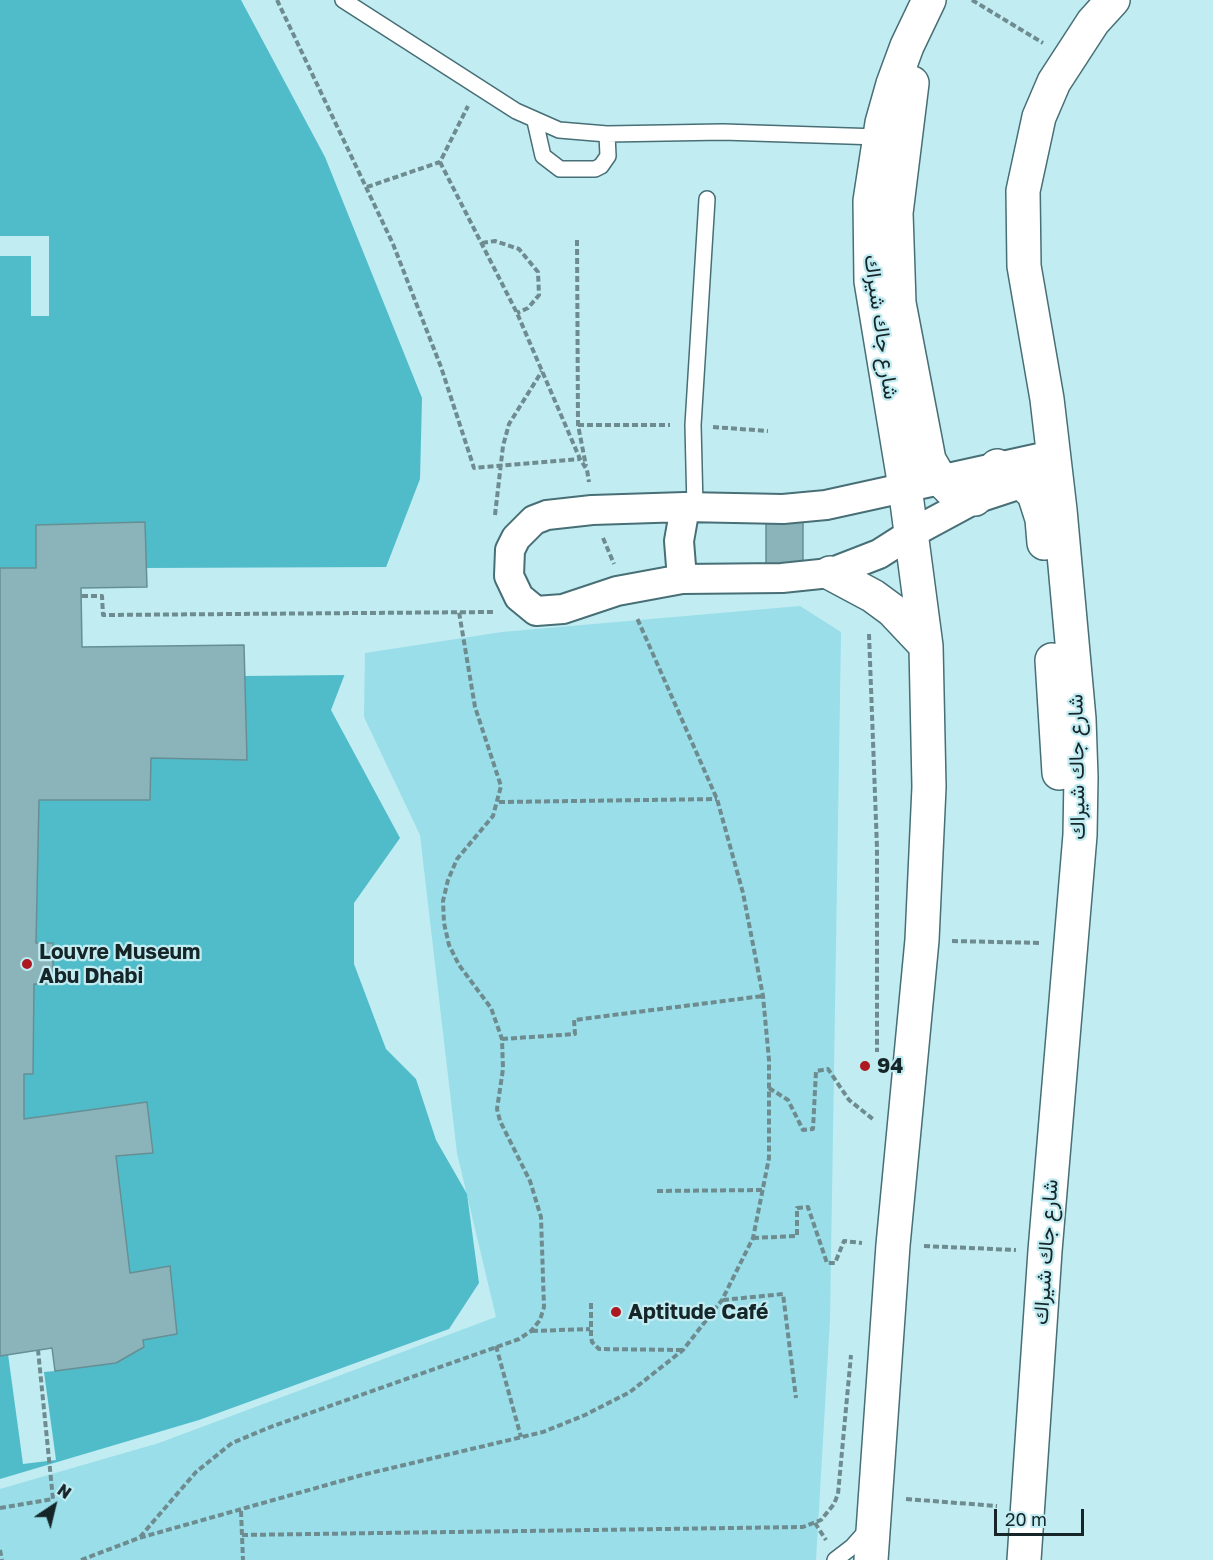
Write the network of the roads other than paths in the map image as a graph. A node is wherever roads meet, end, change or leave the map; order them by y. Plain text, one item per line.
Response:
1 (343, 0) edge
2 (929, 0) edge
3 (1113, 0) edge
4 (907, 46) junction
5 (536, 121) junction
6 (607, 134) junction
7 (879, 137) junction
8 (707, 199) dead end
9 (1055, 464) junction
10 (1010, 474) junction
11 (940, 479) junction
12 (905, 488) junction
13 (975, 499) junction
14 (690, 507) junction
15 (912, 533) junction
16 (830, 573) junction
17 (681, 579) junction
18 (926, 646) junction
19 (1076, 893) junction
20 (874, 1509) junction
21 (835, 1560) edge
22 (871, 1560) edge
23 (1024, 1560) edge

1 - 5 lane
2 - 4 street, شارع جاك شيراك
3 - 9 street, شارع جاك شيراك
4 - 7 street, شارع جاك شيراك
4 - 11 street
5 - 6 lane
5 - 6 lane
6 - 7 lane
7 - 12 street, شارع جاك شيراك
8 - 14 lane
9 - 10 street
9 - 19 street, شارع جاك شيراك
10 - 11 street
10 - 13 street
10 - 19 street
11 - 12 street
11 - 13 street
12 - 14 street
12 - 15 street, شارع جاك شيراك
13 - 15 street
14 - 17 street
14 - 17 street
15 - 16 street
15 - 18 street, شارع جاك شيراك
16 - 17 street
16 - 18 street
18 - 20 street, شارع جاك شيراك
19 - 23 street, شارع جاك شيراك
20 - 21 lane
20 - 22 street, شارع جاك شيراك

